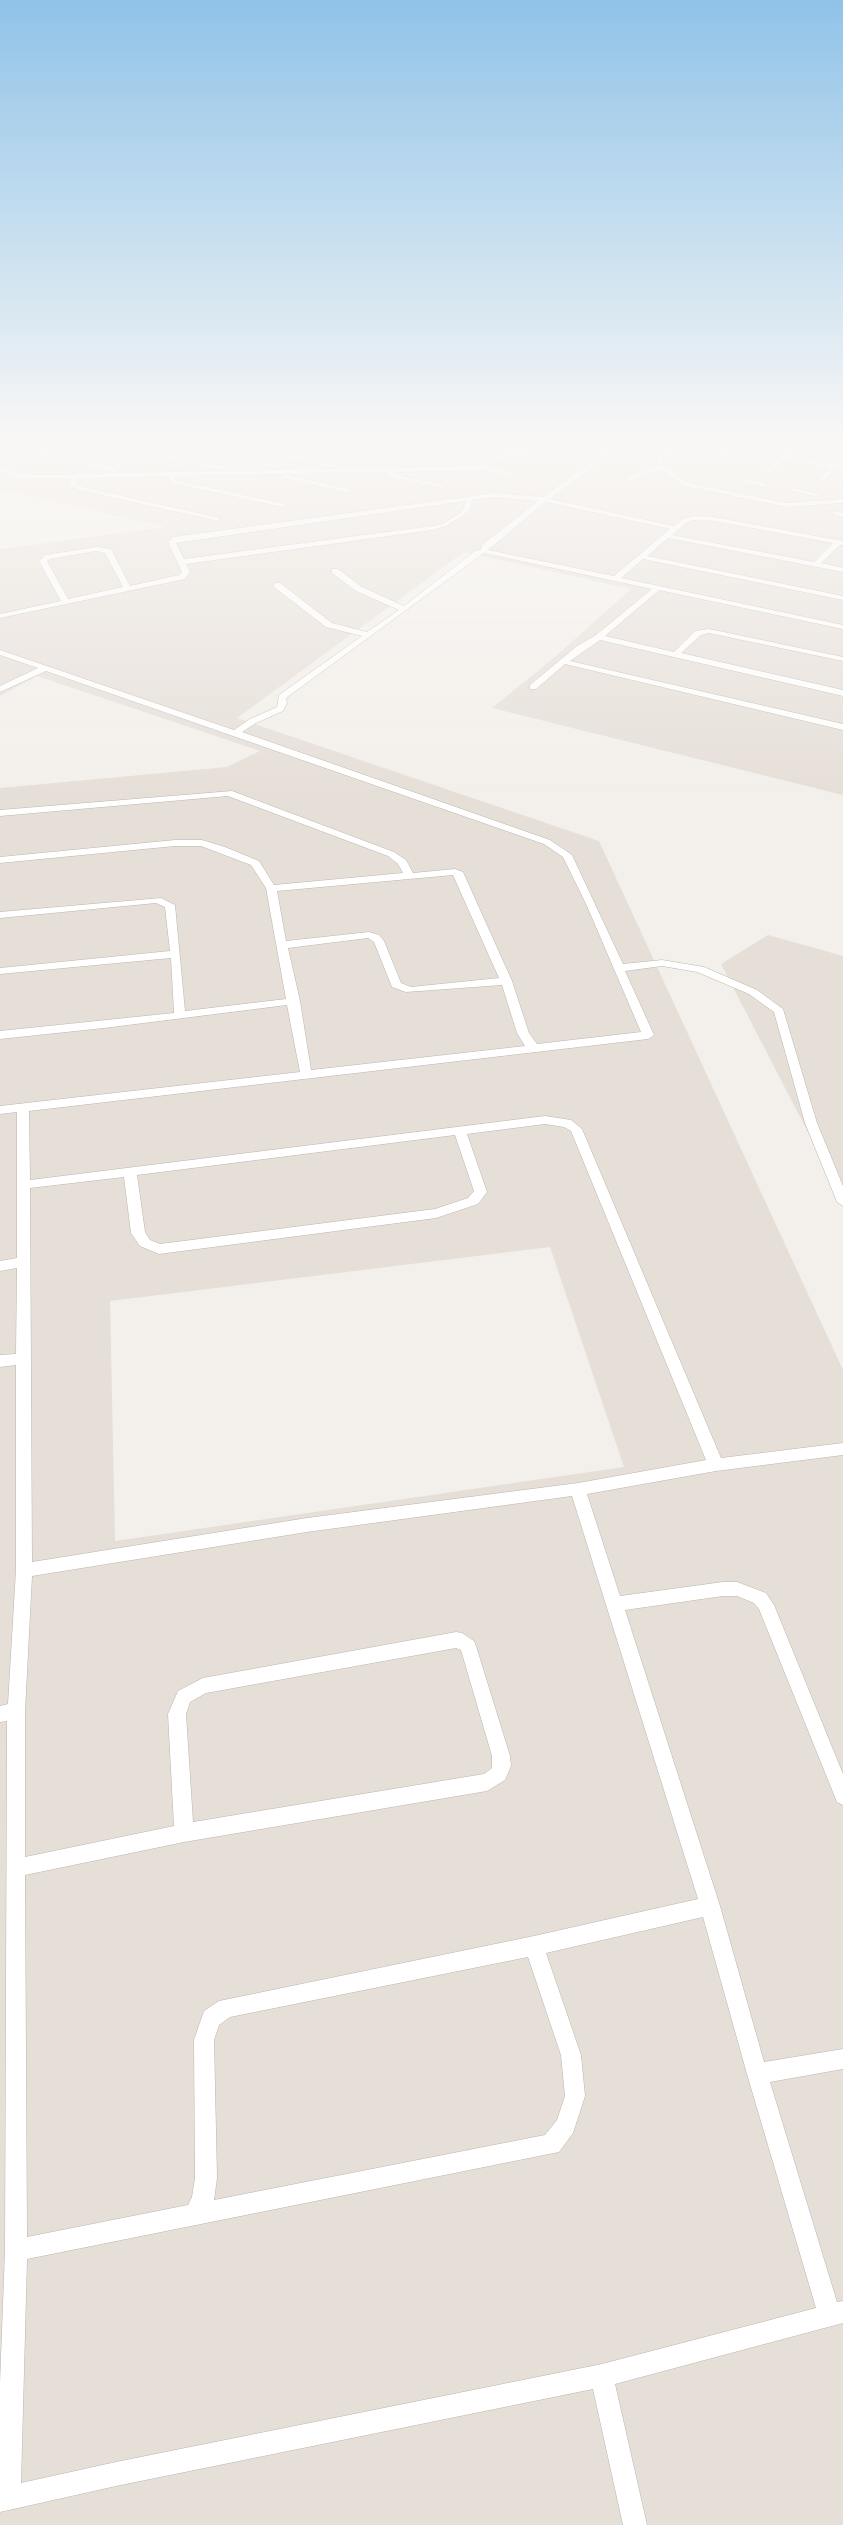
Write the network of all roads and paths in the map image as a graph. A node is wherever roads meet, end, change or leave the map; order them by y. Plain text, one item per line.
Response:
1 (44, 560) edge
2 (113, 560) edge
3 (198, 560) edge
4 (469, 560) edge
5 (525, 560) edge
6 (639, 560) edge
7 (657, 560) edge
8 (789, 560) edge
9 (821, 560) edge
10 (182, 562) joint
11 (815, 565) junction
12 (843, 570) edge
13 (335, 571) dead end
14 (615, 579) junction
15 (277, 585) dead end
16 (127, 588) junction
17 (657, 588) junction
18 (843, 598) edge
19 (66, 602) junction
20 (404, 609) junction
21 (0, 616) edge
22 (843, 627) edge
23 (368, 635) junction
24 (599, 637) junction
25 (0, 652) edge
26 (675, 655) junction
27 (843, 659) edge
28 (565, 662) junction
29 (45, 668) junction
30 (533, 687) dead end
31 (0, 689) edge
32 (843, 693) edge
33 (843, 727) edge
34 (234, 734) junction
35 (0, 813) edge
36 (0, 860) edge
37 (409, 875) junction
38 (271, 888) junction
39 (0, 915) edge
40 (282, 945) junction
41 (176, 954) junction
42 (619, 968) junction
43 (0, 971) edge
44 (506, 981) junction
45 (294, 1001) junction
46 (180, 1014) junction
47 (0, 1035) edge
48 (536, 1048) junction
49 (306, 1074) junction
50 (23, 1108) junction
51 (0, 1110) edge
52 (459, 1130) junction
53 (130, 1171) junction
54 (22, 1185) junction
55 (843, 1202) edge
56 (22, 1262) junction
57 (0, 1266) edge
58 (24, 1358) junction
59 (0, 1361) edge
60 (843, 1449) edge
61 (716, 1465) junction
62 (578, 1489) junction
63 (24, 1570) junction
64 (615, 1604) junction
65 (8, 1712) edge
66 (843, 1796) edge
67 (184, 1833) junction
68 (16, 1868) junction
69 (710, 1906) junction
70 (534, 1946) junction
71 (843, 2059) edge
72 (757, 2074) junction
73 (195, 2214) junction
74 (15, 2250) junction
75 (837, 2313) edge
76 (602, 2376) junction
77 (4, 2499) edge
78 (635, 2525) edge

1 - 19 street
2 - 16 street
3 - 10 street
4 - 20 street
5 - 14 street
6 - 14 street
7 - 18 street
8 - 11 street
9 - 11 street
10 - 16 street
11 - 12 street
13 - 20 street
14 - 17 street
15 - 23 street
16 - 19 street
17 - 22 street
17 - 24 street
19 - 21 street
20 - 23 street
23 - 34 street
24 - 26 street
24 - 28 street
25 - 29 street
26 - 27 street
26 - 32 street
28 - 30 street
28 - 33 street
29 - 31 street
29 - 34 street
34 - 42 street
35 - 37 street
36 - 38 street
37 - 38 street
37 - 44 street
38 - 40 street
39 - 41 street
40 - 44 street
40 - 45 street
41 - 43 street
41 - 46 street
42 - 48 street
42 - 55 street
44 - 48 street
45 - 46 street
45 - 49 street
46 - 47 street
48 - 49 street
49 - 50 street
50 - 51 street
50 - 54 street
52 - 53 street
52 - 53 street
52 - 61 street
53 - 54 street
54 - 56 street
56 - 57 street
56 - 58 street
58 - 59 street
58 - 63 street
60 - 61 street
61 - 62 street
62 - 63 street
62 - 64 street
63 - 65 street
64 - 66 street
64 - 69 street
65 - 68 street
67 - 67 street
67 - 68 street
68 - 74 street
69 - 70 street
69 - 72 street
70 - 73 street
70 - 73 street
71 - 72 street
72 - 75 street
73 - 74 street
74 - 77 street
75 - 76 street
76 - 77 street
76 - 78 street

